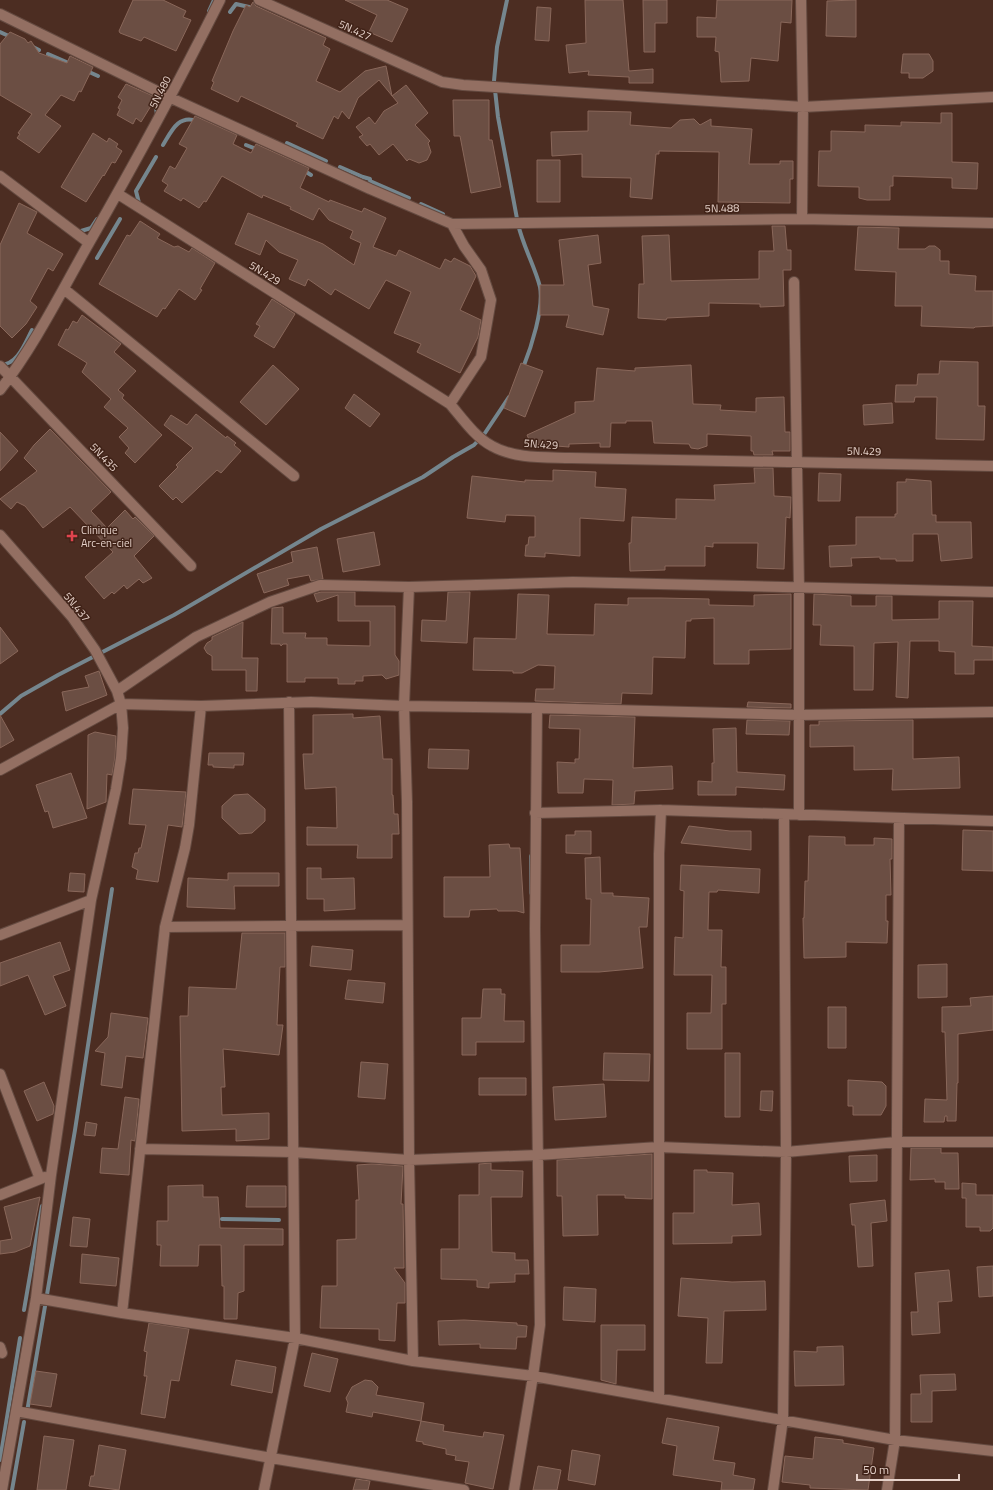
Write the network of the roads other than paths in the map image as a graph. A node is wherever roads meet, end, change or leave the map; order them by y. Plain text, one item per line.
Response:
1 (220, 0) edge
2 (259, 0) edge
3 (801, 0) edge
4 (0, 14) edge
5 (993, 97) edge
6 (171, 98) junction
7 (803, 106) junction
8 (0, 176) edge
9 (118, 194) junction
10 (802, 219) junction
11 (993, 223) edge
12 (452, 224) junction
13 (89, 243) junction
14 (794, 282) dead end
15 (64, 289) junction
16 (0, 366) edge
17 (11, 376) junction
18 (0, 390) edge
19 (450, 404) junction
20 (797, 462) junction
21 (993, 466) edge
22 (294, 476) dead end
23 (0, 535) edge
24 (191, 566) dead end
25 (409, 587) junction
26 (800, 588) junction
27 (993, 592) edge
28 (117, 691) junction
29 (289, 702) junction
30 (121, 704) junction
31 (201, 706) junction
32 (404, 706) junction
33 (536, 708) junction
34 (993, 712) edge
35 (798, 715) junction
36 (0, 770) edge
37 (661, 810) junction
38 (535, 813) junction
39 (784, 814) junction
40 (799, 815) junction
41 (899, 818) junction
42 (993, 821) edge
43 (91, 900) junction
44 (407, 925) junction
45 (290, 926) junction
46 (165, 927) junction
47 (0, 935) edge
48 (0, 1074) edge
49 (897, 1142) junction
50 (993, 1142) edge
51 (659, 1146) junction
52 (140, 1149) junction
53 (292, 1152) junction
54 (786, 1152) junction
55 (538, 1155) junction
56 (409, 1160) junction
57 (51, 1175) junction
58 (40, 1179) junction
59 (0, 1195) edge
60 (36, 1298) junction
61 (122, 1313) junction
62 (295, 1338) junction
63 (413, 1361) junction
64 (533, 1376) junction
65 (659, 1398) junction
66 (16, 1411) junction
67 (783, 1419) junction
68 (895, 1440) junction
69 (993, 1452) edge
70 (271, 1458) junction
71 (2, 1490) edge
72 (264, 1490) edge
73 (464, 1490) edge
74 (514, 1490) edge
75 (773, 1490) edge
76 (887, 1490) edge

1 - 6 street, 5N.480
2 - 7 street, 5N.427
3 - 7 street
4 - 6 street
5 - 7 street, 5N.427
6 - 9 street, 5N.480
6 - 12 street
7 - 10 street
8 - 13 street
9 - 13 street, 5N.480
9 - 19 street, 5N.429
10 - 11 street, 5N.488
10 - 12 street, 5N.488
12 - 19 street
13 - 15 street, 5N.480
14 - 20 street
15 - 17 street, 5N.480
15 - 22 street
16 - 17 street, 5N.435
17 - 18 street, 5N.480
17 - 24 street, 5N.435
19 - 20 street, 5N.429
20 - 21 street, 5N.429
20 - 26 street
23 - 28 street, 5N.437
25 - 26 street
25 - 28 street
25 - 32 street
26 - 27 street
26 - 35 street
28 - 30 street, 5N.437
29 - 31 street
29 - 32 street
29 - 45 street
30 - 31 street
30 - 36 street
30 - 43 street, 5N.437
31 - 46 street
32 - 33 street
32 - 44 street
33 - 35 street
33 - 38 street
34 - 35 street
35 - 40 street
37 - 38 street
37 - 39 street
37 - 51 street
38 - 55 street
39 - 40 street
39 - 54 street
40 - 41 street
41 - 42 street
41 - 49 street
43 - 47 street
43 - 57 street, 5N.437
44 - 45 street
44 - 56 street
45 - 46 street
45 - 53 street
46 - 52 street
48 - 58 street
49 - 50 street
49 - 54 street
49 - 68 street
51 - 54 street
51 - 55 street
51 - 65 street
52 - 53 street
52 - 61 street
53 - 56 street
53 - 62 street
54 - 67 street
55 - 56 street
55 - 64 street
56 - 63 street
57 - 58 street
57 - 60 street, 5N.437
58 - 59 street
60 - 61 street
60 - 66 street, 5N.437
61 - 62 street
62 - 63 street
62 - 70 street
63 - 64 street
64 - 65 street
64 - 74 street
65 - 67 street
66 - 70 street
66 - 71 street, 5N.437
67 - 68 street
67 - 75 street
68 - 69 street
68 - 76 street
70 - 72 street
70 - 73 street

